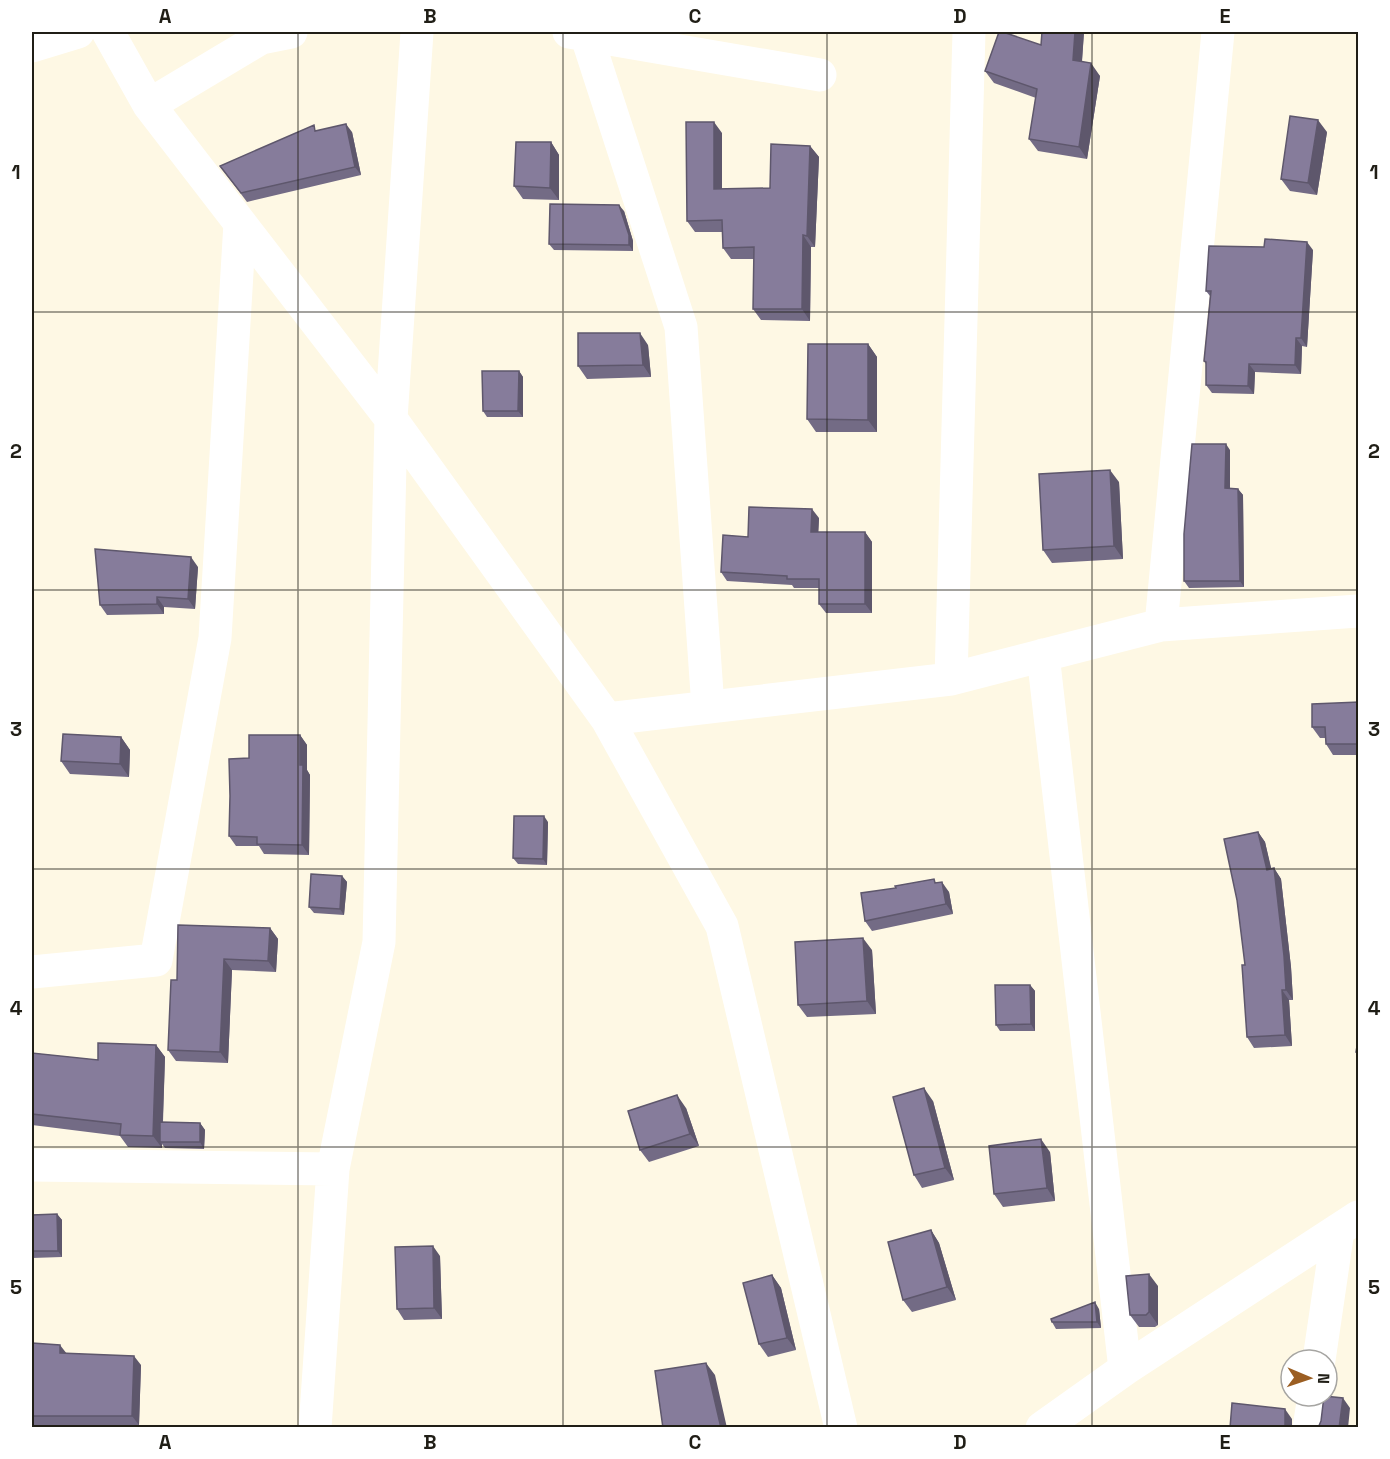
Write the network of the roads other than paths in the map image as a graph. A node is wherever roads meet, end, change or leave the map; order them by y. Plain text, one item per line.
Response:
1 (78, 32) edge
2 (108, 32) edge
3 (417, 32) edge
4 (969, 32) edge
5 (1218, 32) edge
6 (578, 33) edge
7 (271, 34) edge
8 (32, 46) edge
9 (820, 75) dead end
10 (149, 105) junction
11 (240, 223) junction
12 (391, 419) junction
13 (1359, 611) edge
14 (1161, 626) junction
15 (1044, 655) junction
16 (951, 679) junction
17 (708, 707) junction
18 (607, 719) junction
19 (32, 972) edge
20 (32, 1165) edge
21 (333, 1168) junction
22 (1348, 1224) edge
23 (1322, 1348) edge
24 (1125, 1369) junction
25 (1312, 1408) edge
26 (315, 1428) edge
27 (841, 1428) edge
28 (1042, 1428) edge
29 (1309, 1428) edge

1 - 8 street
2 - 10 street
3 - 12 street
4 - 16 street
5 - 14 street
6 - 9 street
6 - 17 street
7 - 10 street
10 - 11 street
11 - 12 street
11 - 19 street
12 - 18 street
12 - 21 street
13 - 14 street
14 - 15 street
15 - 16 street
15 - 24 street
16 - 17 street
17 - 18 street
18 - 27 street
20 - 21 street
21 - 26 street
22 - 23 street
22 - 24 street
24 - 28 street
25 - 29 street

